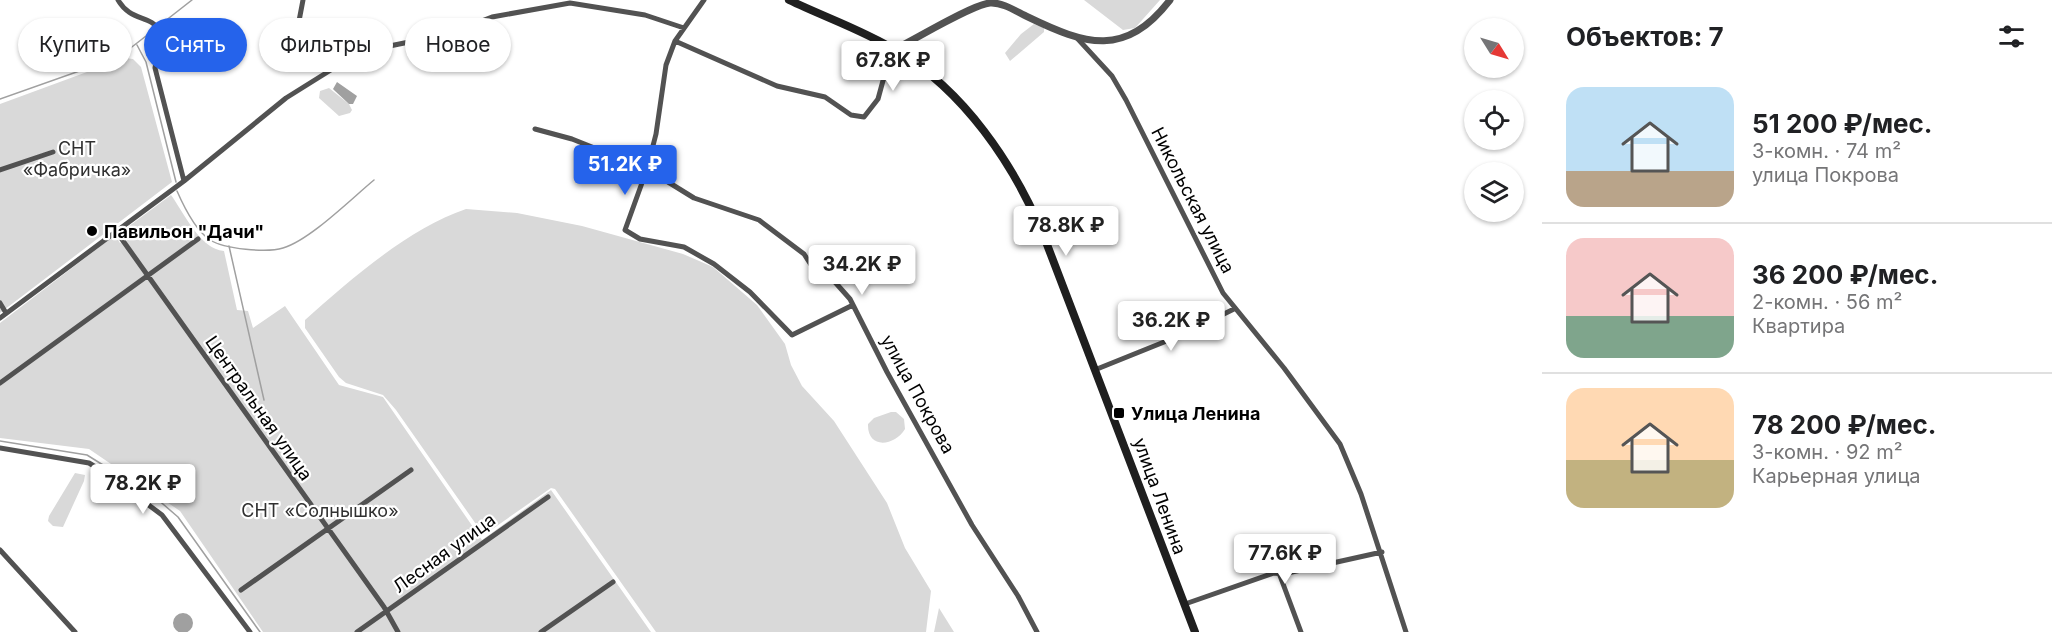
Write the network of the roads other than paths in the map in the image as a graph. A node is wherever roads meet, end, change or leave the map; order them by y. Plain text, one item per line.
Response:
1 (118, 0) edge
2 (303, 0) edge
3 (704, 0) edge
4 (789, 0) edge
5 (1170, 0) edge
6 (300, 18) edge
7 (684, 28) junction
8 (1077, 38) junction
9 (675, 41) junction
10 (393, 45) edge
11 (898, 52) junction
12 (324, 72) edge
13 (535, 129) dead end
14 (53, 152) dead end
15 (647, 169) junction
16 (0, 170) edge
17 (184, 181) junction
18 (116, 231) junction
19 (198, 239) dead end
20 (149, 277) junction
21 (0, 303) edge
22 (853, 305) junction
23 (1234, 309) junction
24 (6, 313) junction
25 (0, 318) edge
26 (1097, 369) junction
27 (0, 383) edge
28 (0, 448) edge
29 (411, 470) dead end
30 (548, 497) dead end
31 (326, 529) junction
32 (0, 550) edge
33 (1382, 552) junction
34 (1279, 573) junction
35 (613, 582) dead end
36 (241, 590) dead end
37 (1185, 604) junction
38 (386, 612) junction
39 (75, 632) edge
40 (250, 632) edge
41 (357, 632) edge
42 (398, 632) edge
43 (541, 632) edge
44 (1037, 632) edge
45 (1196, 632) edge
46 (1301, 632) edge
47 (1406, 632) edge

1 - 17 street
2 - 6 street
3 - 7 street
4 - 11 main road, улица Ленина
5 - 8 street
7 - 9 street
7 - 10 street
8 - 11 street
8 - 23 street, Никольская улица
9 - 11 street
9 - 15 street
11 - 26 main road, улица Ленина
12 - 17 street
13 - 15 street, улица Покрова
14 - 16 street
15 - 22 street, улица Покрова
15 - 22 street
17 - 18 street
18 - 20 street, Центральная улица
18 - 24 street
19 - 20 street
20 - 27 street
20 - 31 street, Центральная улица
21 - 24 street
22 - 44 street, улица Покрова
23 - 26 street
23 - 33 street, Никольская улица
24 - 25 street
26 - 37 main road, улица Ленина
28 - 40 street
29 - 31 street
30 - 38 street, Лесная улица
31 - 36 street
31 - 38 street, Центральная улица
32 - 39 street
33 - 34 street
33 - 47 street, Никольская улица
34 - 37 street
34 - 46 street
35 - 43 street
37 - 45 main road, улица Ленина
38 - 41 street, Лесная улица
38 - 42 street, Центральная улица

